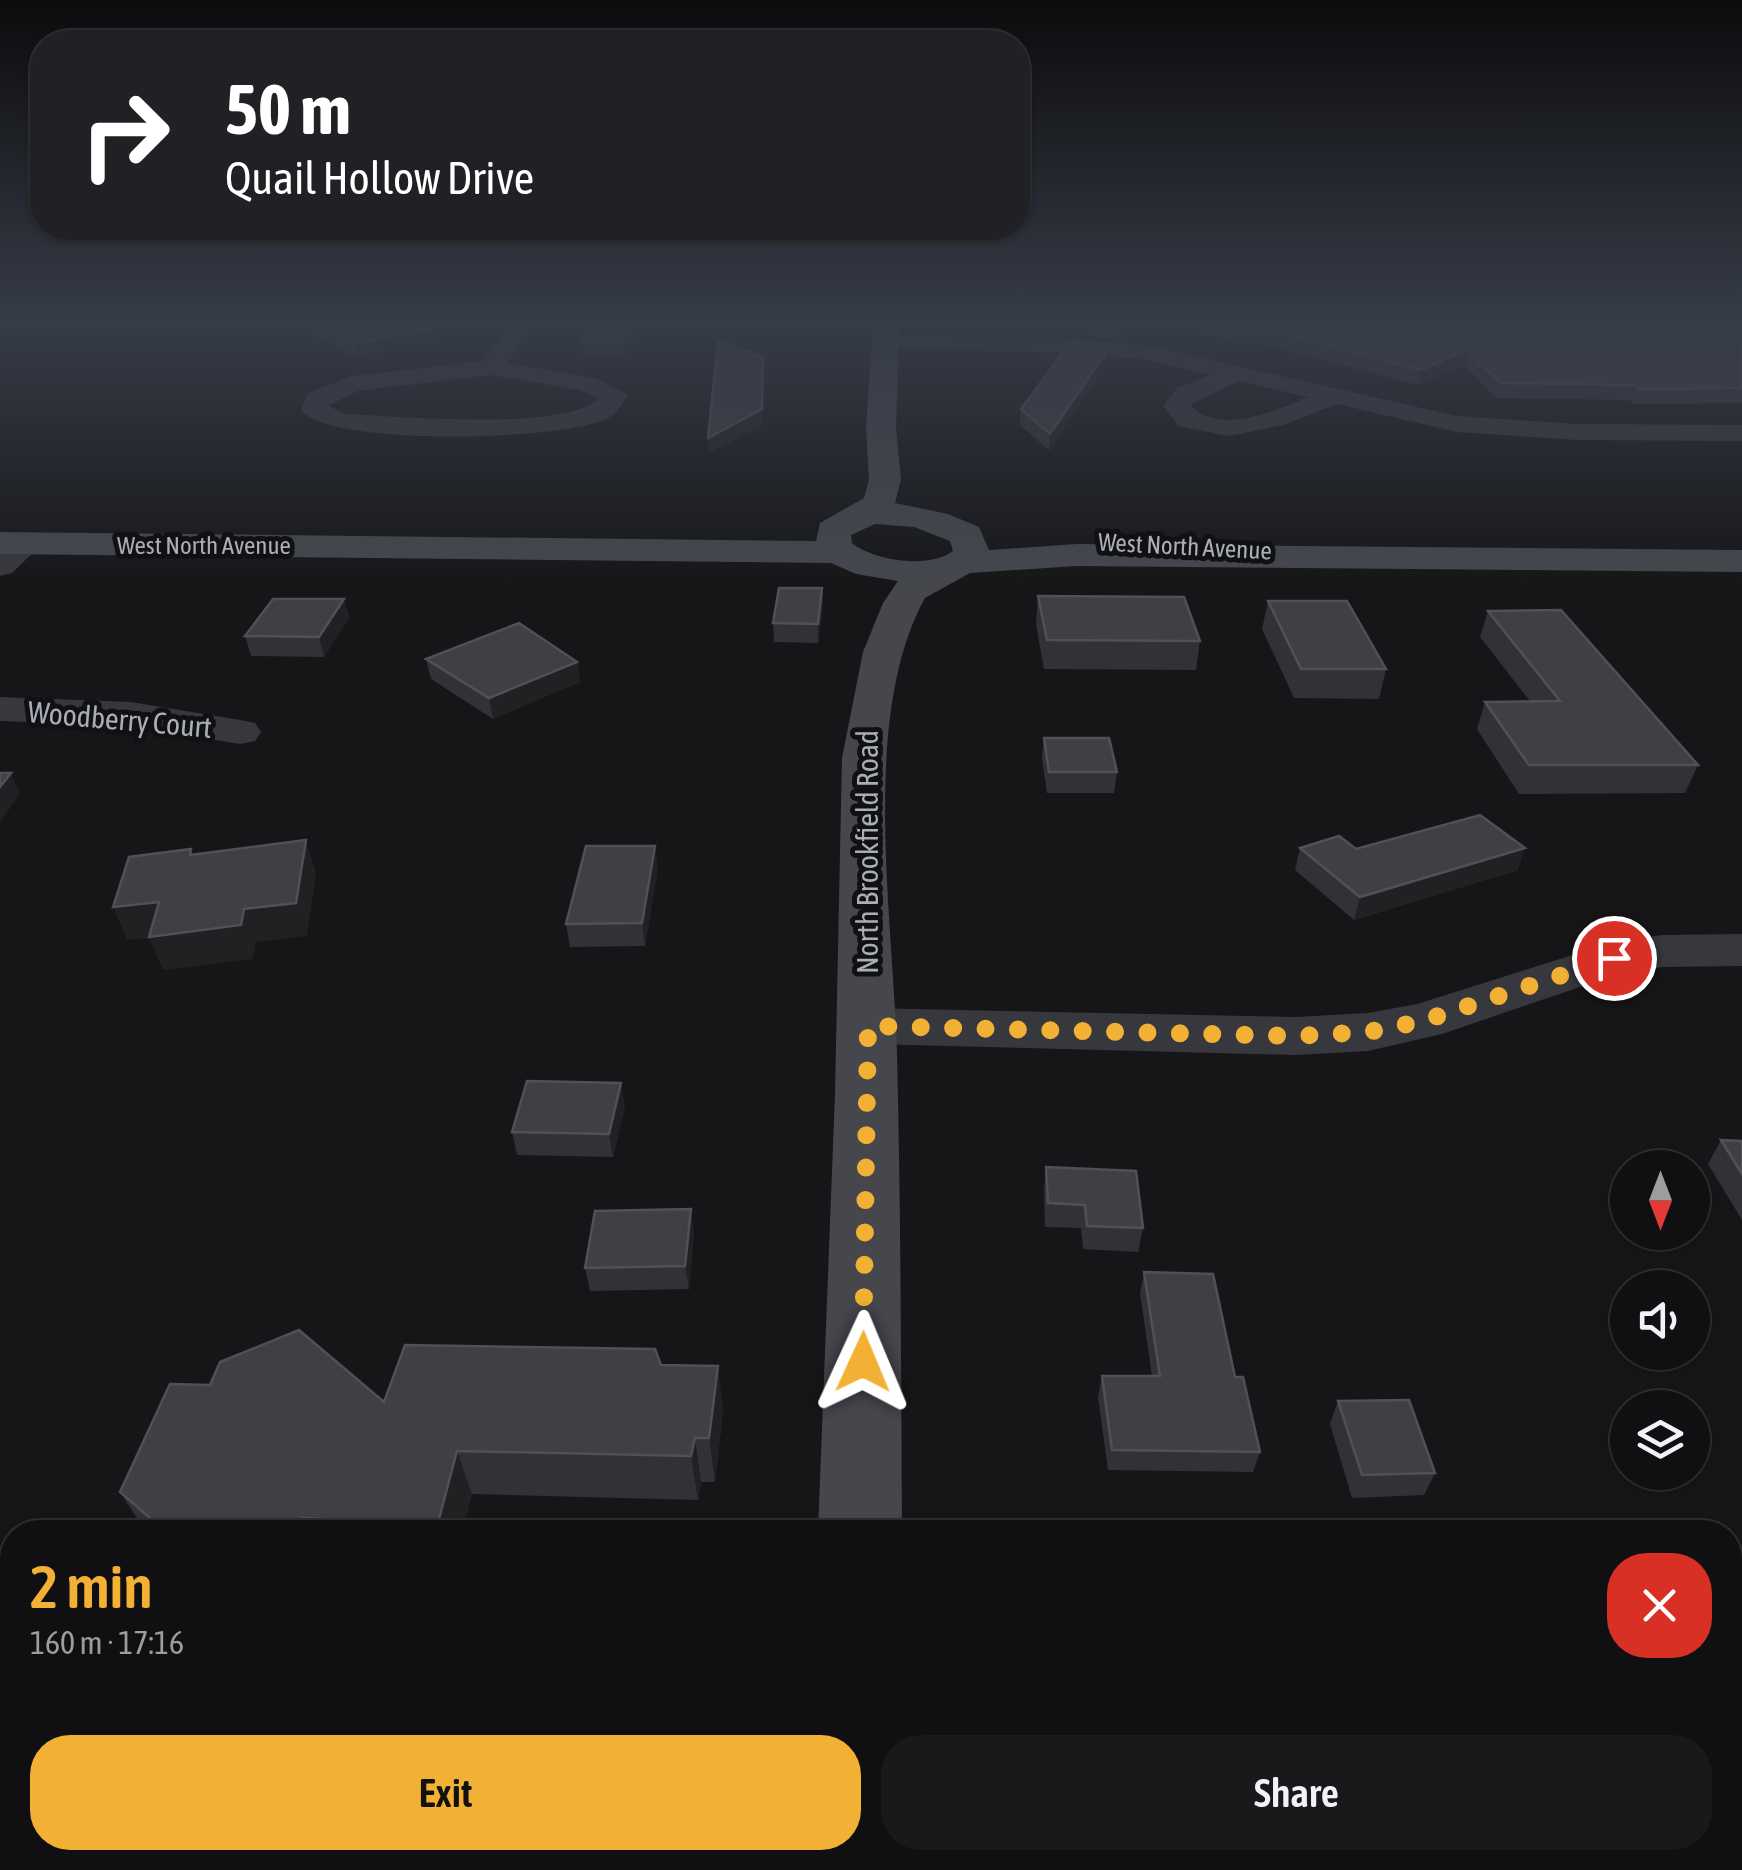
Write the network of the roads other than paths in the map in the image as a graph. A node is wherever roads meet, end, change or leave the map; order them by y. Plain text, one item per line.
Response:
1 (319, 412) edge
2 (599, 412) edge
3 (883, 412) edge
4 (1180, 412) edge
5 (1289, 412) edge
6 (1403, 412) edge
7 (1742, 433) edge
8 (882, 445) junction
9 (851, 538) junction
10 (951, 546) junction
11 (9, 551) edge
12 (1742, 561) edge
13 (883, 654) junction
14 (0, 709) edge
15 (240, 732) dead end
16 (1742, 950) edge
17 (868, 1026) junction
18 (860, 1520) edge

1 - 2 street
3 - 8 street
4 - 5 street
6 - 7 street
8 - 9 street
8 - 10 street
9 - 10 street
9 - 10 street
9 - 11 street, West North Avenue
9 - 13 street, North Brookfield Road
10 - 12 street, West North Avenue
10 - 13 street, North Brookfield Road
13 - 17 street, North Brookfield Road
14 - 15 street, Woodberry Court
16 - 17 street
17 - 18 street, North Brookfield Road

